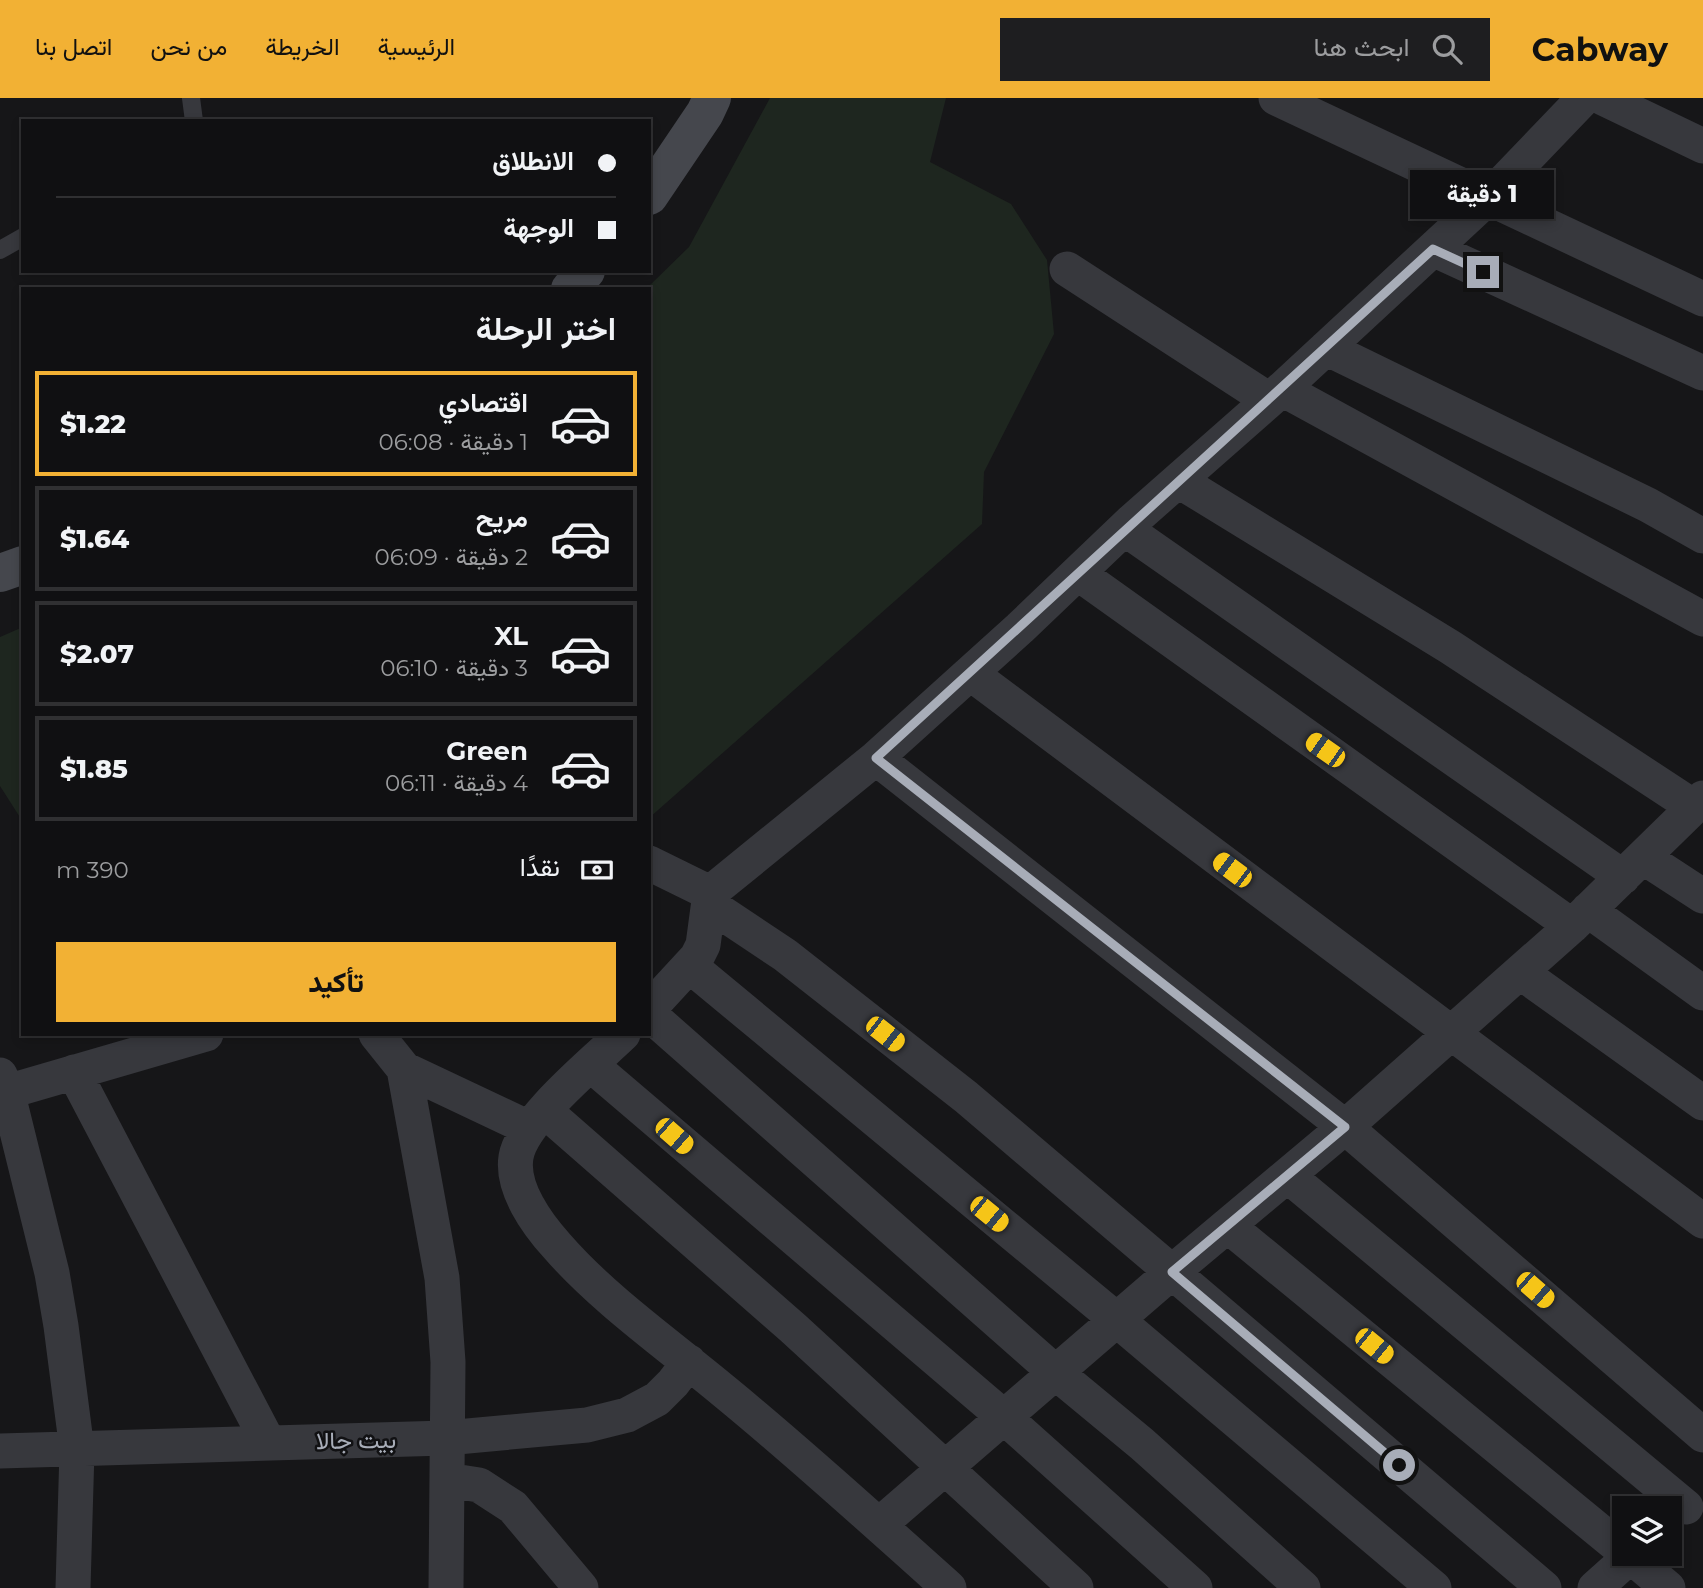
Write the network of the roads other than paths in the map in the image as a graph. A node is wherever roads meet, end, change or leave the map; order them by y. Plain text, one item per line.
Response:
1 (191, 98) edge
2 (712, 98) edge
3 (1276, 98) edge
4 (1584, 98) edge
5 (1603, 98) edge
6 (194, 119) edge
7 (1703, 146) edge
8 (651, 193) edge
9 (1487, 199) junction
10 (21, 238) edge
11 (1433, 249) junction
12 (0, 250) edge
13 (1067, 269) dead end
14 (584, 273) edge
15 (572, 287) edge
16 (1703, 299) edge
17 (1326, 348) junction
18 (1703, 373) edge
19 (1275, 394) junction
20 (1179, 481) junction
21 (1125, 529) junction
22 (1703, 536) edge
23 (21, 566) edge
24 (0, 573) edge
25 (1079, 574) junction
26 (1703, 619) edge
27 (970, 673) junction
28 (876, 758) junction
29 (1699, 802) edge
30 (651, 864) edge
31 (1633, 867) junction
32 (1703, 896) edge
33 (710, 899) junction
34 (1580, 918) junction
35 (690, 965) junction
36 (1520, 972) junction
37 (1703, 993) edge
38 (651, 1007) edge
39 (651, 1016) edge
40 (1450, 1034) junction
41 (199, 1036) edge
42 (378, 1036) edge
43 (621, 1036) edge
44 (591, 1065) junction
45 (404, 1069) junction
46 (74, 1072) junction
47 (2, 1087) edge
48 (1703, 1103) edge
49 (537, 1119) junction
50 (1345, 1127) junction
51 (1288, 1176) junction
52 (1703, 1221) edge
53 (1227, 1227) junction
54 (1172, 1272) junction
55 (1117, 1320) junction
56 (689, 1362) junction
57 (1055, 1372) junction
58 (1005, 1418) junction
59 (1703, 1435) edge
60 (446, 1438) junction
61 (268, 1442) junction
62 (77, 1450) junction
63 (0, 1451) edge
64 (947, 1468) junction
65 (447, 1480) junction
66 (1686, 1506) edge
67 (879, 1525) junction
68 (1612, 1540) edge
69 (1617, 1566) edge
70 (1643, 1566) edge
71 (73, 1588) edge
72 (446, 1588) edge
73 (581, 1588) edge
74 (948, 1588) edge
75 (1076, 1588) edge
76 (1195, 1588) edge
77 (1303, 1588) edge
78 (1434, 1588) edge
79 (1544, 1588) edge
80 (1595, 1588) edge
81 (1668, 1588) edge

1 - 6 lane
2 - 8 street
3 - 9 street
4 - 9 street
5 - 7 street
9 - 11 street
9 - 16 street
10 - 12 lane
11 - 17 street
11 - 18 street
13 - 19 street
14 - 15 street
17 - 19 street
17 - 22 street
19 - 20 street
19 - 26 street
20 - 21 street
20 - 29 street
21 - 25 street
21 - 31 street
23 - 24 street
25 - 27 street
25 - 34 street
27 - 28 street
27 - 40 street
28 - 33 street
28 - 50 street
29 - 31 street
30 - 33 street
31 - 32 street
31 - 34 street
33 - 35 street
33 - 54 street
34 - 36 street
34 - 37 street
35 - 38 street
35 - 55 street
36 - 40 street
36 - 48 street
39 - 57 street
40 - 50 street
40 - 52 street
41 - 46 street
42 - 45 street
43 - 44 street
44 - 49 street
44 - 58 street
45 - 49 street
45 - 60 street
46 - 47 street
46 - 61 street
47 - 62 street
49 - 56 street
49 - 64 street
50 - 51 street
50 - 59 street
51 - 53 street
51 - 66 street
53 - 54 street
53 - 68 street
54 - 55 street
54 - 79 street
55 - 57 street
55 - 78 street
56 - 60 street, بيت جالا
56 - 67 street
57 - 58 street
57 - 77 street
58 - 64 street
58 - 76 street
60 - 61 street, بيت جالا
60 - 65 street
61 - 62 street, بيت جالا
62 - 63 street, بيت جالا
62 - 71 street
64 - 67 street
64 - 75 street
65 - 72 street
65 - 73 street
67 - 74 street
69 - 80 street
70 - 81 street

